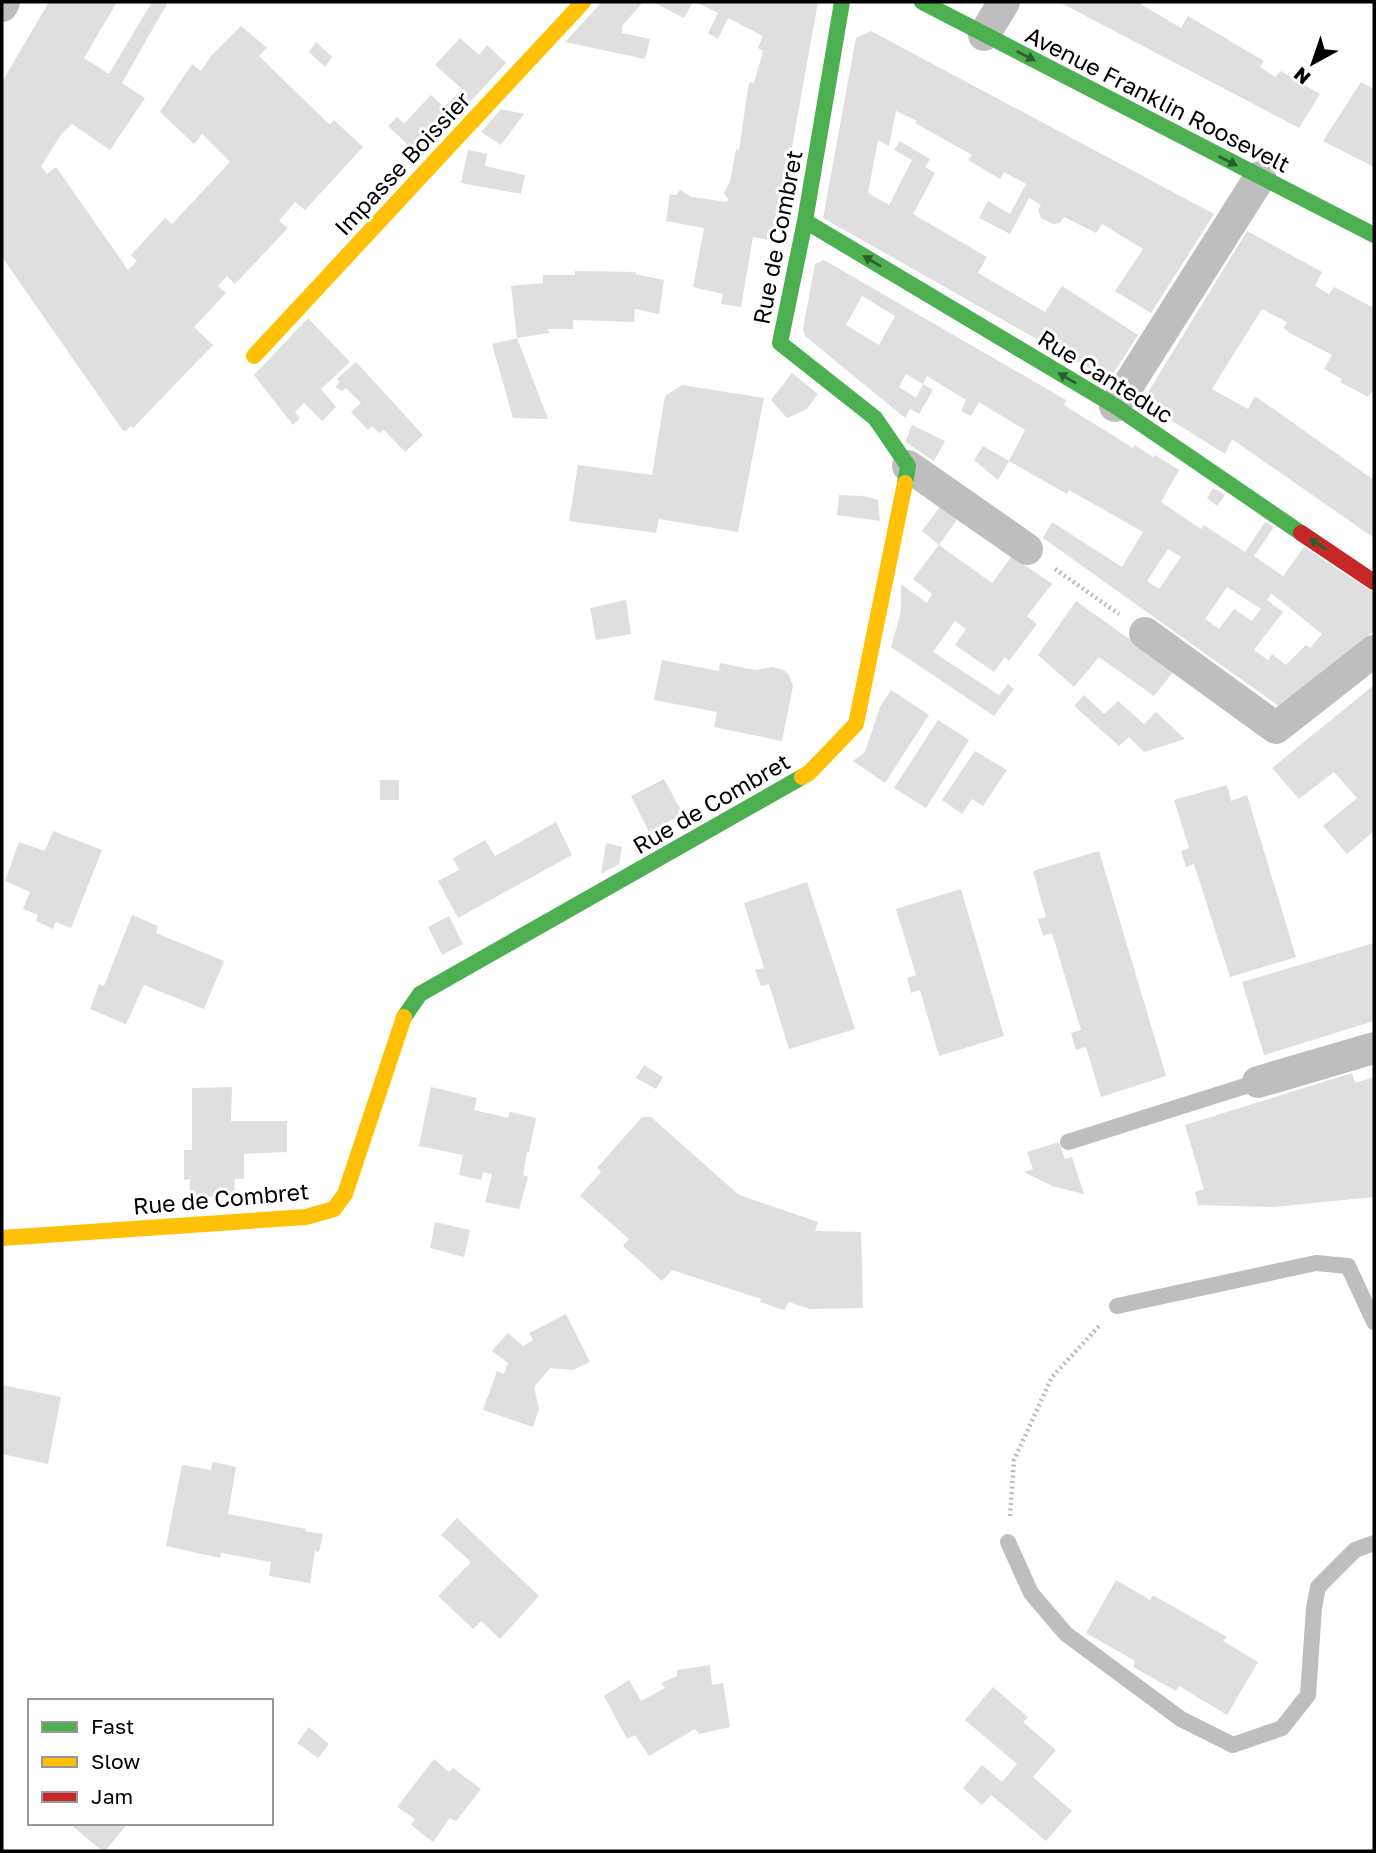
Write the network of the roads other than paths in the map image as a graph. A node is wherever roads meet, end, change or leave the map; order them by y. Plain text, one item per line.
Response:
1 (583, 2) edge
2 (842, 2) edge
3 (922, 2) edge
4 (1004, 2) edge
5 (984, 35) junction
6 (1260, 177) junction
7 (805, 221) junction
8 (1374, 235) edge
9 (254, 356) dead end
10 (1115, 407) junction
11 (908, 466) junction
12 (1027, 549) road end
13 (1374, 582) edge
14 (1145, 633) road end
15 (1374, 651) edge
16 (1374, 1048) edge
17 (1258, 1082) joint
18 (1068, 1142) dead end
19 (2, 1238) edge
20 (1117, 1306) road end
21 (1374, 1322) edge
22 (1007, 1542) road end
23 (1374, 1543) edge

1 - 9 street, Impasse Boissier
2 - 7 street, Rue de Combret
3 - 5 street, Avenue Franklin Roosevelt
4 - 5 street
5 -> 6 street, Avenue Franklin Roosevelt
6 - 8 street, Avenue Franklin Roosevelt
6 - 10 street
10 -> 7 street, Rue Canteduc
7 - 11 street, Rue de Combret
13 -> 10 street, Rue Canteduc
11 - 12 street
11 - 19 street, Rue de Combret
14 - 15 street
16 - 17 street
17 - 18 lane
20 - 21 lane
22 - 23 lane

